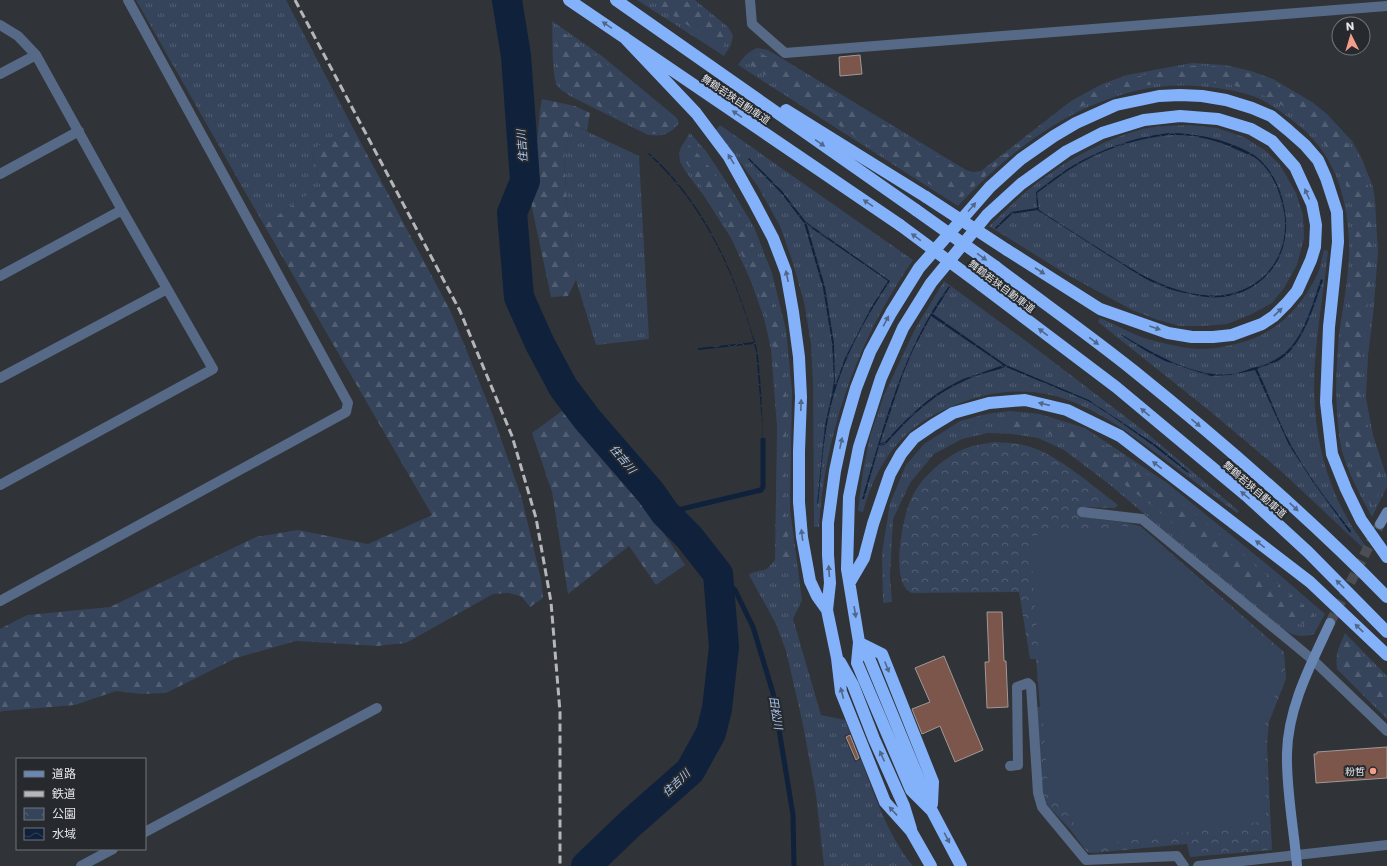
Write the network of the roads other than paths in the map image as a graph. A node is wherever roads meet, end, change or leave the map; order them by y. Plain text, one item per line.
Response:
1 (128, 0) edge
2 (569, 0) edge
3 (616, 0) edge
4 (750, 0) edge
5 (1387, 6) edge
6 (0, 25) edge
7 (624, 37) junction
8 (669, 38) junction
9 (36, 55) junction
10 (0, 74) edge
11 (79, 131) junction
12 (0, 174) edge
13 (122, 210) junction
14 (0, 276) edge
15 (167, 289) junction
16 (0, 378) edge
17 (0, 485) edge
18 (1082, 512) dead end
19 (1387, 512) edge
20 (1380, 524) tunnel mouth
21 (1387, 556) edge
22 (850, 582) junction
23 (1387, 597) edge
24 (0, 601) edge
25 (827, 610) junction
26 (1330, 623) tunnel mouth
27 (1387, 632) edge
28 (1387, 655) edge
29 (837, 658) junction
30 (1313, 660) junction
31 (377, 708) dead end
32 (1387, 731) edge
33 (1010, 766) dead end
34 (146, 831) edge
35 (911, 831) junction
36 (1387, 845) edge
37 (111, 850) edge
38 (1296, 855) junction
39 (81, 866) edge
40 (931, 866) edge
41 (961, 866) edge
42 (1184, 866) edge
43 (1198, 866) edge
44 (1298, 866) edge

1 - 24 street
7 -> 2 highway, 舞鶴若狭自動車道
3 - 8 highway, 舞鶴若狭自動車道
4 - 5 street
6 - 9 street
25 -> 7 highway
27 -> 7 highway, 舞鶴若狭自動車道, bridge
8 -> 22 highway, bridge
8 -> 23 highway, 舞鶴若狭自動車道, bridge
9 - 10 street
9 - 11 street
11 - 12 street
11 - 13 street
13 - 14 street
13 - 15 street
15 - 16 street
15 - 17 street
18 - 30 street
19 - 20 street
25 -> 21 highway
28 -> 22 highway
22 -> 41 highway
25 - 29 highway
26 - 30 street
35 -> 29 highway
35 -> 29 highway
30 - 32 street
30 - 38 street
31 - 34 street
33 - 42 street
35 - 40 highway
36 - 38 street
37 - 39 street
38 - 43 street
38 - 44 street

